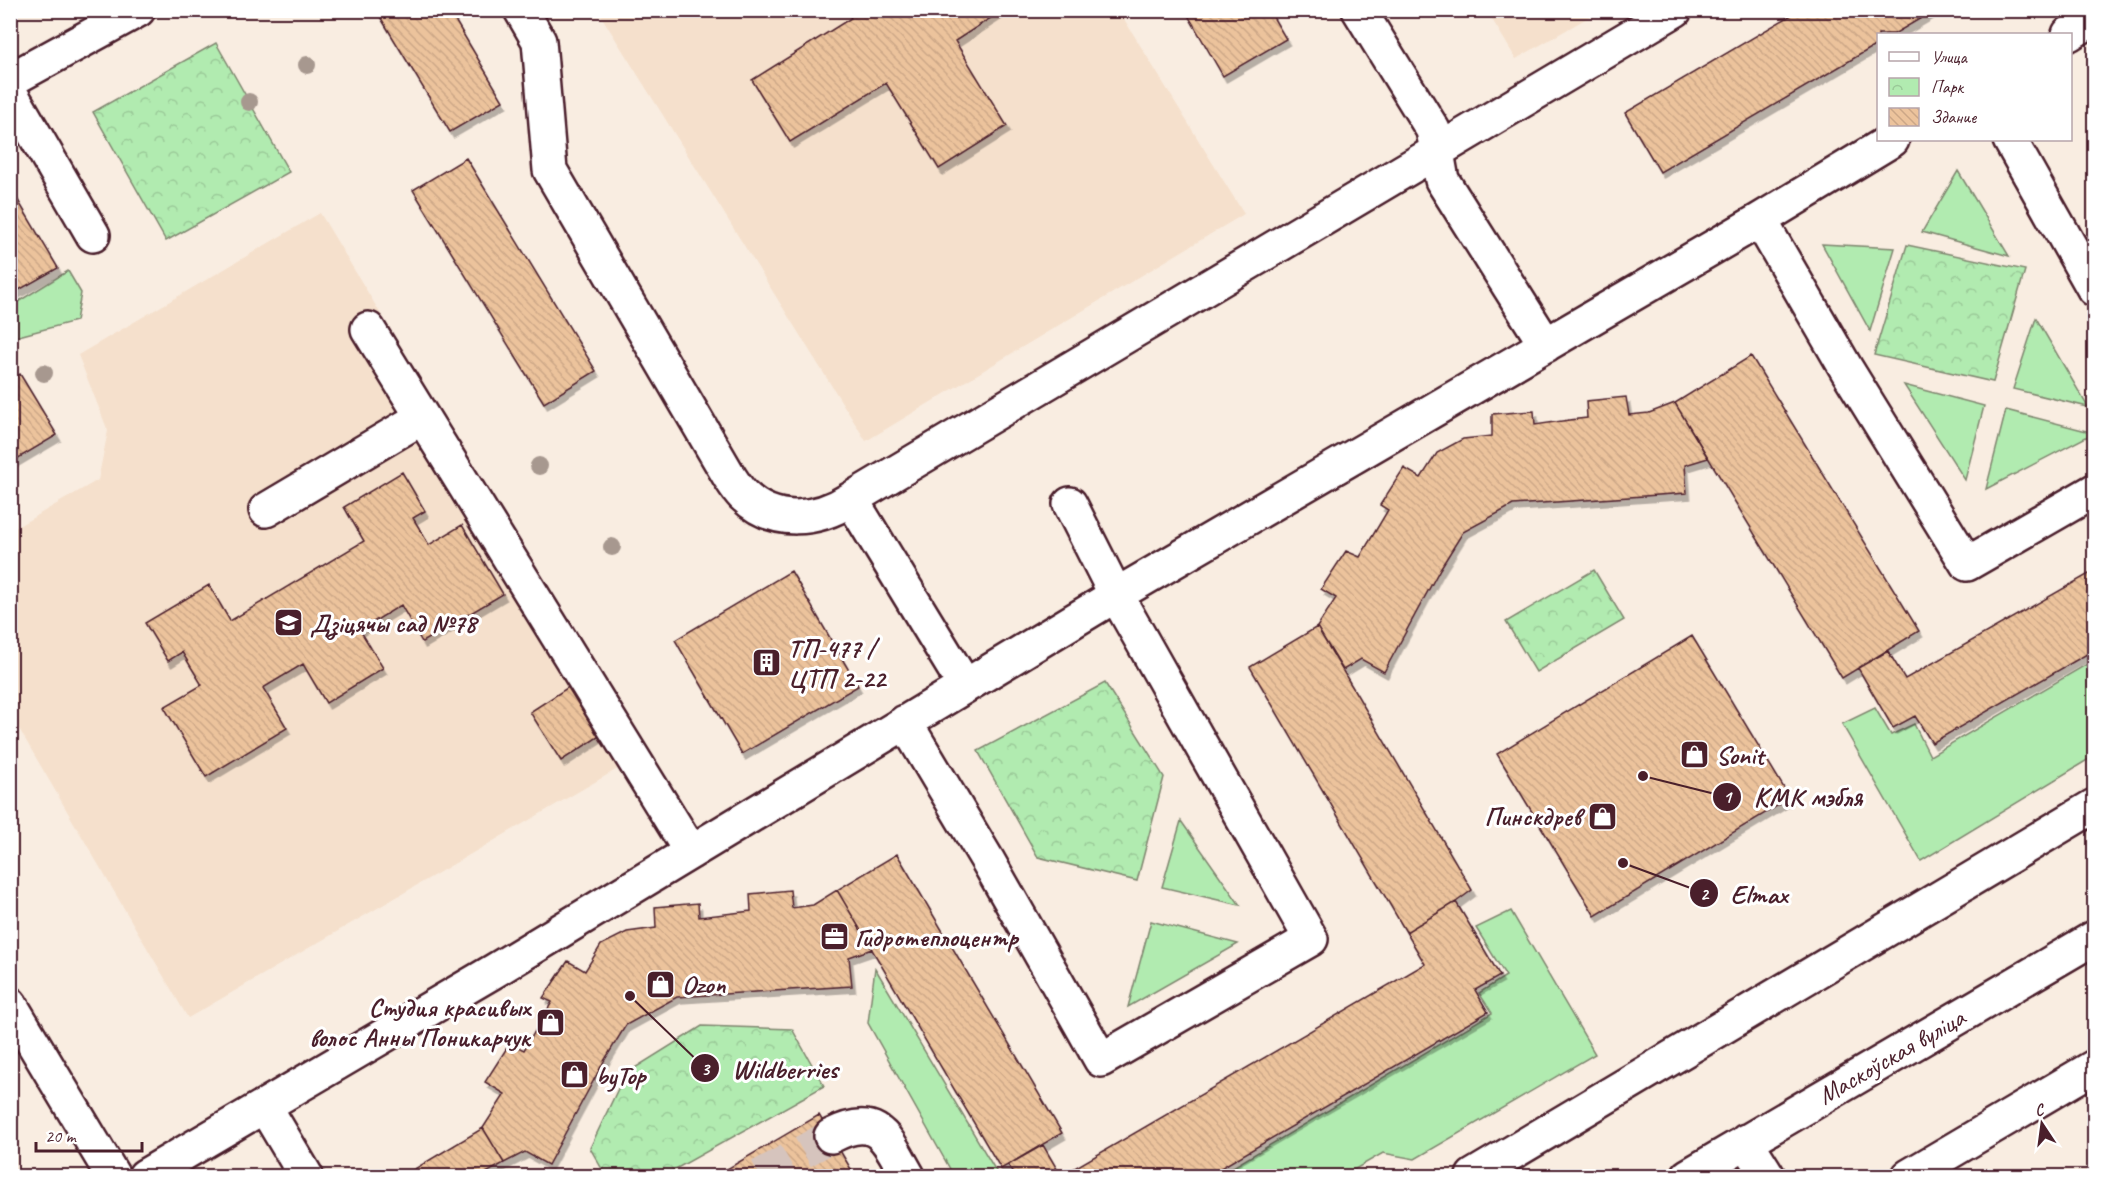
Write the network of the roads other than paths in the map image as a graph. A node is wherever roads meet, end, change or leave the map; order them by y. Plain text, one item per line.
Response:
1 (138, 10) edge
2 (521, 10) edge
3 (1359, 10) edge
4 (1675, 10) edge
5 (2094, 18) edge
6 (2070, 33) edge
7 (10, 80) edge
8 (10, 92) edge
9 (1890, 141) edge
10 (2011, 141) edge
11 (1436, 151) junction
12 (1760, 220) junction
13 (93, 235) dead end
14 (2094, 289) edge
15 (368, 329) dead end
16 (1546, 345) junction
17 (421, 418) junction
18 (2094, 491) edge
19 (851, 499) junction
20 (1070, 504) dead end
21 (266, 510) dead end
22 (1116, 595) junction
23 (965, 686) junction
24 (905, 722) junction
25 (2094, 806) edge
26 (691, 852) junction
27 (2094, 938) edge
28 (10, 1004) edge
29 (2094, 1067) edge
30 (265, 1107) junction
31 (831, 1136) tunnel mouth
32 (1746, 1140) junction
33 (113, 1176) edge
34 (145, 1176) edge
35 (306, 1176) edge
36 (908, 1176) edge
37 (1473, 1176) edge
38 (1688, 1176) edge
39 (1768, 1176) edge
40 (1909, 1176) edge

1 - 7 main road
2 - 19 main road
3 - 11 main road
4 - 11 main road
5 - 6 main road
8 - 13 main road
9 - 12 main road
10 - 14 main road
11 - 16 main road
11 - 19 main road
12 - 16 main road
12 - 18 main road
15 - 17 main road
16 - 22 main road
17 - 21 main road
17 - 26 main road
19 - 23 main road
20 - 22 main road
22 - 23 main road
22 - 24 main road
23 - 24 main road
24 - 26 main road
25 - 37 main road
26 - 30 main road
27 - 32 main road, Маскоўская вуліца
28 - 33 main road
29 - 40 main road
30 - 34 main road
30 - 35 main road
31 - 36 main road
32 - 38 main road, Маскоўская вуліца
32 - 39 main road

